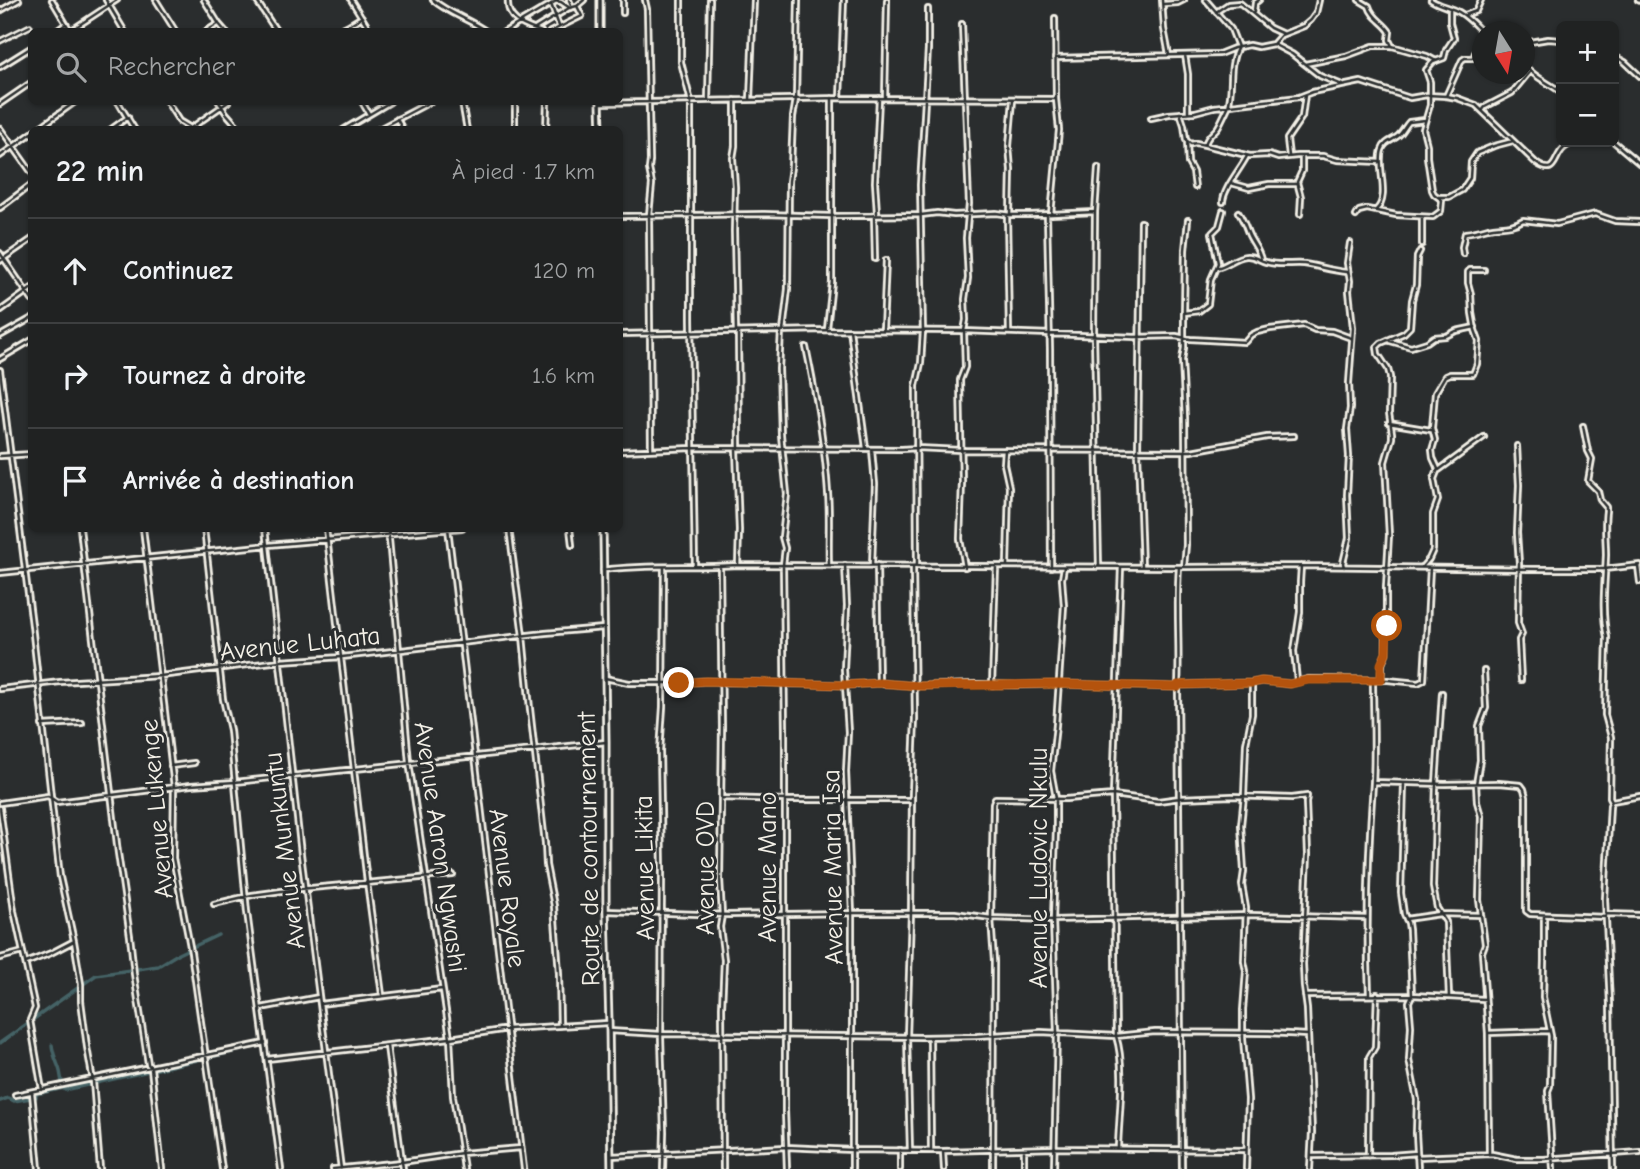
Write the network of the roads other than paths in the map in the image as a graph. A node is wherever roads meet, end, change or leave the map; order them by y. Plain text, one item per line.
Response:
1 (19, 0) edge
2 (52, 0) edge
3 (106, 0) edge
4 (117, 0) edge
5 (156, 0) edge
6 (204, 0) edge
7 (256, 0) edge
8 (351, 0) edge
9 (433, 0) edge
10 (508, 0) edge
11 (569, 0) edge
12 (584, 0) edge
13 (600, 0) edge
14 (623, 0) edge
15 (645, 0) edge
16 (681, 0) edge
17 (710, 0) edge
18 (754, 0) edge
19 (797, 0) edge
20 (844, 0) edge
21 (887, 0) edge
22 (1184, 0) edge
23 (1206, 0) edge
24 (1259, 0) edge
25 (1319, 0) edge
26 (1359, 0) edge
27 (1431, 0) edge
28 (1480, 0) edge
29 (554, 1) edge
30 (1162, 2) edge
31 (110, 5) junction
32 (577, 6) junction
33 (571, 7) junction
34 (1450, 8) junction
35 (928, 9) dead end
36 (0, 11) edge
37 (1216, 12) junction
38 (623, 13) dead end
39 (1254, 14) junction
40 (1465, 15) junction
41 (362, 17) junction
42 (555, 17) junction
43 (1055, 18) dead end
44 (1472, 22) edge
45 (521, 23) junction
46 (66, 24) junction
47 (219, 24) junction
48 (962, 24) dead end
49 (30, 26) dead end
50 (559, 26) junction
51 (60, 28) edge
52 (68, 28) edge
53 (75, 28) edge
54 (123, 28) edge
55 (174, 28) edge
56 (212, 28) edge
57 (222, 28) edge
58 (274, 28) edge
59 (343, 28) edge
60 (369, 28) edge
61 (481, 28) edge
62 (512, 28) edge
63 (533, 28) edge
64 (537, 28) edge
65 (556, 28) edge
66 (600, 28) edge
67 (1283, 34) junction
68 (1556, 40) edge
69 (0, 41) edge
70 (1535, 41) edge
71 (1273, 44) junction
72 (1392, 46) junction
73 (1238, 47) junction
74 (28, 50) edge
75 (1169, 55) junction
76 (1185, 55) junction
77 (1055, 58) junction
78 (1228, 58) junction
79 (1472, 58) edge
80 (1619, 59) edge
81 (1436, 61) junction
82 (1305, 64) junction
83 (0, 67) edge
84 (1535, 74) edge
85 (1640, 76) edge
86 (1519, 84) edge
87 (28, 85) edge
88 (1342, 85) junction
89 (1556, 89) edge
90 (1305, 95) junction
91 (1430, 95) junction
92 (1446, 96) junction
93 (840, 98) junction
94 (878, 98) junction
95 (885, 98) junction
96 (925, 98) junction
97 (965, 98) junction
98 (796, 99) junction
99 (832, 99) junction
100 (1013, 99) junction
101 (1056, 99) junction
102 (734, 100) junction
103 (750, 100) junction
104 (708, 101) junction
105 (623, 102) edge
106 (650, 102) junction
107 (691, 102) junction
108 (0, 104) edge
109 (71, 105) edge
110 (120, 105) edge
111 (169, 105) edge
112 (364, 105) edge
113 (385, 105) edge
114 (424, 105) edge
115 (463, 105) edge
116 (515, 105) edge
117 (547, 105) edge
118 (600, 105) edge
119 (1227, 105) junction
120 (222, 106) joint
121 (1482, 111) junction
122 (1180, 113) junction
123 (1188, 113) junction
124 (369, 114) junction
125 (128, 117) junction
126 (1151, 118) dead end
127 (397, 119) junction
128 (1425, 120) junction
129 (42, 126) edge
130 (116, 126) edge
131 (133, 126) edge
132 (185, 126) edge
133 (193, 126) edge
134 (238, 126) edge
135 (350, 126) edge
136 (384, 126) edge
137 (401, 126) edge
138 (466, 126) edge
139 (515, 126) edge
140 (546, 126) edge
141 (601, 126) edge
142 (0, 128) edge
143 (28, 136) edge
144 (1187, 141) junction
145 (1514, 141) junction
146 (1205, 145) junction
147 (13, 146) junction
148 (1619, 146) edge
149 (1566, 147) edge
150 (0, 156) edge
151 (1247, 156) junction
152 (1289, 156) junction
153 (1303, 156) junction
154 (1380, 162) junction
155 (1640, 164) edge
156 (28, 167) edge
157 (1098, 168) dead end
158 (1231, 183) junction
159 (1297, 184) junction
160 (28, 187) edge
161 (1195, 187) dead end
162 (1439, 197) junction
163 (1223, 202) dead end
164 (0, 208) edge
165 (1223, 211) dead end
166 (1375, 211) junction
167 (1095, 212) junction
168 (1238, 212) dead end
169 (789, 214) junction
170 (1300, 214) dead end
171 (649, 215) junction
172 (691, 215) junction
173 (734, 215) junction
174 (876, 215) junction
175 (921, 215) junction
176 (967, 215) junction
177 (1009, 215) junction
178 (1049, 215) junction
179 (623, 216) edge
180 (831, 216) junction
181 (1356, 216) dead end
182 (1422, 217) junction
183 (1188, 220) dead end
184 (1141, 222) dead end
185 (1640, 222) edge
186 (28, 242) edge
187 (1350, 243) dead end
188 (1422, 244) dead end
189 (1420, 251) dead end
190 (0, 253) edge
191 (1463, 254) dead end
192 (2, 259) edge
193 (875, 259) dead end
194 (886, 260) dead end
195 (1261, 260) junction
196 (1216, 268) junction
197 (1484, 270) dead end
198 (1348, 272) junction
199 (26, 292) junction
200 (28, 295) edge
201 (0, 310) edge
202 (1184, 313) junction
203 (28, 320) edge
204 (1475, 327) junction
205 (827, 330) junction
206 (850, 330) junction
207 (883, 330) junction
208 (782, 331) junction
209 (923, 331) junction
210 (964, 331) junction
211 (737, 332) junction
212 (1009, 332) junction
213 (649, 333) junction
214 (1049, 333) junction
215 (623, 334) edge
216 (691, 334) junction
217 (1094, 335) junction
218 (0, 336) edge
219 (1140, 337) junction
220 (1184, 337) junction
221 (1352, 338) junction
222 (1388, 340) junction
223 (28, 342) edge
224 (806, 347) dead end
225 (0, 359) edge
226 (0, 370) edge
227 (1390, 423) junction
228 (1583, 426) dead end
229 (1434, 431) junction
230 (1294, 436) dead end
231 (1484, 437) dead end
232 (1517, 446) dead end
233 (693, 448) junction
234 (917, 448) junction
235 (651, 449) junction
236 (737, 449) junction
237 (783, 449) junction
238 (824, 449) junction
239 (866, 449) junction
240 (872, 449) junction
241 (961, 450) junction
242 (1004, 450) junction
243 (1050, 450) junction
244 (1096, 450) junction
245 (1138, 451) junction
246 (1185, 451) junction
247 (623, 452) edge
248 (28, 454) edge
249 (0, 456) edge
250 (10, 456) junction
251 (1437, 471) junction
252 (80, 532) edge
253 (143, 532) edge
254 (204, 532) edge
255 (266, 532) edge
256 (326, 532) edge
257 (412, 532) edge
258 (448, 532) edge
259 (510, 532) edge
260 (570, 532) edge
261 (603, 532) edge
262 (388, 534) junction
263 (327, 540) junction
264 (268, 545) junction
265 (572, 545) dead end
266 (207, 552) junction
267 (146, 558) junction
268 (84, 564) junction
269 (738, 565) junction
270 (783, 565) junction
271 (829, 565) junction
272 (845, 565) junction
273 (872, 565) junction
274 (877, 565) junction
275 (1639, 565) edge
276 (720, 566) junction
277 (915, 566) junction
278 (1007, 566) junction
279 (1051, 566) junction
280 (1099, 566) junction
281 (1301, 566) junction
282 (664, 567) junction
283 (695, 567) junction
284 (965, 567) junction
285 (996, 567) junction
286 (1064, 567) junction
287 (1121, 567) junction
288 (1142, 567) junction
289 (1179, 567) junction
290 (1184, 567) junction
291 (1344, 567) junction
292 (1388, 567) junction
293 (1422, 567) junction
294 (1430, 568) junction
295 (1519, 569) junction
296 (1604, 569) junction
297 (24, 570) junction
298 (603, 570) junction
299 (0, 573) edge
300 (1640, 582) edge
301 (604, 628) junction
302 (523, 636) junction
303 (460, 643) junction
304 (400, 650) junction
305 (342, 657) junction
306 (280, 661) junction
307 (220, 668) junction
308 (1484, 671) dead end
309 (160, 676) junction
310 (605, 678) junction
311 (98, 680) junction
312 (1373, 680) junction
313 (1381, 680) junction
314 (1521, 680) dead end
315 (722, 682) junction
316 (1297, 682) junction
317 (663, 683) junction
318 (784, 683) junction
319 (879, 683) junction
320 (1252, 683) junction
321 (38, 684) junction
322 (1059, 684) junction
323 (845, 685) junction
324 (915, 685) junction
325 (992, 685) junction
326 (1118, 685) junction
327 (1178, 686) junction
328 (0, 689) edge
329 (1441, 693) dead end
330 (82, 723) dead end
331 (42, 725) junction
332 (606, 742) junction
333 (535, 750) junction
334 (475, 755) junction
335 (409, 762) junction
336 (194, 763) dead end
337 (172, 766) junction
338 (354, 768) junction
339 (293, 775) junction
340 (235, 782) junction
341 (1373, 782) junction
342 (1404, 783) junction
343 (1436, 784) junction
344 (1476, 784) junction
345 (174, 787) junction
346 (111, 794) junction
347 (1113, 795) junction
348 (1244, 796) junction
349 (1640, 796) edge
350 (722, 798) junction
351 (1056, 798) junction
352 (1180, 798) junction
353 (51, 799) junction
354 (785, 800) junction
355 (912, 800) junction
356 (847, 801) junction
357 (1612, 801) junction
358 (0, 805) edge
359 (453, 875) dead end
360 (425, 877) junction
361 (367, 882) junction
362 (305, 889) junction
363 (246, 897) junction
364 (215, 904) dead end
365 (606, 911) junction
366 (662, 913) junction
367 (852, 913) junction
368 (911, 913) junction
369 (785, 914) junction
370 (1440, 914) junction
371 (1544, 914) junction
372 (722, 915) junction
373 (1245, 915) junction
374 (1481, 915) junction
375 (1640, 915) edge
376 (1305, 916) junction
377 (1606, 916) junction
378 (1180, 917) junction
379 (990, 918) junction
380 (1367, 918) junction
381 (1115, 919) junction
382 (1406, 919) junction
383 (1053, 920) junction
384 (74, 942) junction
385 (23, 952) junction
386 (0, 958) edge
387 (25, 963) junction
388 (442, 989) junction
389 (1369, 994) junction
390 (1377, 994) junction
391 (382, 995) junction
392 (1412, 995) junction
393 (1305, 996) junction
394 (320, 997) junction
395 (1449, 997) junction
396 (1485, 999) junction
397 (320, 1004) junction
398 (260, 1008) junction
399 (609, 1023) junction
400 (561, 1025) junction
401 (508, 1029) junction
402 (609, 1031) junction
403 (1550, 1031) junction
404 (1057, 1032) junction
405 (1181, 1032) junction
406 (1243, 1032) junction
407 (1488, 1033) junction
408 (661, 1034) junction
409 (723, 1034) junction
410 (994, 1034) junction
411 (1308, 1035) junction
412 (785, 1036) junction
413 (852, 1036) junction
414 (1116, 1036) junction
415 (907, 1037) junction
416 (930, 1037) junction
417 (450, 1038) junction
418 (265, 1042) junction
419 (387, 1046) junction
420 (326, 1052) junction
421 (206, 1055) junction
422 (267, 1059) junction
423 (151, 1068) junction
424 (93, 1082) junction
425 (42, 1090) junction
426 (15, 1095) dead end
427 (32, 1096) junction
428 (786, 1147) junction
429 (522, 1148) junction
430 (1056, 1148) junction
431 (1118, 1148) junction
432 (1024, 1149) junction
433 (852, 1150) junction
434 (900, 1150) junction
435 (910, 1150) junction
436 (931, 1150) junction
437 (1246, 1150) junction
438 (723, 1151) junction
439 (943, 1151) junction
440 (993, 1151) junction
441 (1181, 1151) junction
442 (1640, 1152) edge
443 (462, 1153) junction
444 (663, 1153) junction
445 (1489, 1154) junction
446 (1614, 1154) junction
447 (1417, 1155) junction
448 (611, 1156) junction
449 (1311, 1156) junction
450 (1368, 1156) junction
451 (1553, 1157) junction
452 (402, 1162) junction
453 (341, 1168) edge
454 (39, 1169) edge
455 (100, 1169) edge
456 (162, 1169) edge
457 (222, 1169) edge
458 (281, 1169) edge
459 (333, 1169) edge
460 (403, 1169) edge
461 (464, 1169) edge
462 (524, 1169) edge
463 (611, 1169) edge
464 (663, 1169) edge
465 (723, 1169) edge
466 (787, 1169) edge
467 (852, 1169) edge
468 (900, 1169) edge
469 (944, 1169) edge
470 (993, 1169) edge
471 (1024, 1169) edge
472 (1055, 1169) edge
473 (1182, 1169) edge
474 (1246, 1169) edge
475 (1310, 1169) edge
476 (1418, 1169) edge
477 (1553, 1169) edge
478 (1613, 1169) edge

1 - 36 street
2 - 46 street
3 - 31 street
4 - 31 street
5 - 55 street
6 - 47 street
7 - 58 street
8 - 41 street
9 - 61 street
10 - 45 street
11 - 33 street
12 - 32 street
13 - 66 street
14 - 38 street
15 - 106 street
16 - 107 street
17 - 104 street
18 - 103 street
19 - 98 street, Avenue Mano
20 - 93 street
21 - 95 street
22 - 30 street
23 - 37 street
24 - 39 street
25 - 67 street
26 - 72 street
27 - 34 street
28 - 40 street
29 - 33 street
29 - 42 street
29 - 45 street
30 - 75 street
31 - 53 street
31 - 54 street
32 - 33 street
32 - 50 street
33 - 42 street
34 - 40 street
34 - 81 street
35 - 96 street
37 - 39 street
37 - 73 street
39 - 67 street
40 - 44 street
41 - 59 street
41 - 60 street
42 - 50 street
42 - 64 street
43 - 77 street
45 - 62 street
45 - 63 street
46 - 51 street
46 - 52 street
47 - 56 street
47 - 57 street
48 - 97 street
49 - 69 street
50 - 65 street
67 - 71 street
68 - 70 street
71 - 73 street
71 - 82 street
72 - 81 street
72 - 82 street
73 - 78 street
73 - 78 street
74 - 83 street
75 - 76 street
75 - 77 street
76 - 78 street
76 - 123 street
77 - 101 street
78 - 119 street
79 - 92 street
80 - 85 street
81 - 91 street
82 - 88 street
84 - 89 street
86 - 121 street
87 - 108 street
88 - 90 street
88 - 91 street
90 - 119 street
90 - 152 street
91 - 92 street
91 - 128 street
92 - 121 street
93 - 94 street
93 - 99 street
94 - 95 street
94 - 174 street
95 - 96 street
96 - 97 street
96 - 175 street
97 - 100 street
97 - 176 street
98 - 99 street
98 - 103 street
98 - 169 street, Avenue Mano
99 - 180 street
100 - 101 street
100 - 177 street
101 - 178 street
102 - 103 street
102 - 104 street
102 - 173 street
104 - 107 street
105 - 106 street
106 - 107 street
106 - 171 street
107 - 172 street
109 - 129 street
110 - 125 street
111 - 132 street
112 - 124 street
113 - 124 street
114 - 127 street
115 - 138 street
116 - 139 street
117 - 140 street
118 - 141 street
119 - 123 street
119 - 146 street
120 - 133 street
120 - 134 street
121 - 145 street
122 - 123 street
122 - 126 street
122 - 144 street
124 - 135 street
125 - 130 street
125 - 131 street
127 - 136 street
127 - 137 street
128 - 154 street
128 - 162 street
142 - 147 street
143 - 147 street
144 - 146 street
144 - 161 street
145 - 149 street
145 - 162 street
146 - 151 street
147 - 150 street
147 - 156 street
148 - 155 street
151 - 152 street
151 - 158 street
152 - 153 street
153 - 154 street
153 - 159 street
154 - 166 street
157 - 167 street
158 - 159 street
158 - 163 street
159 - 170 street
160 - 164 street
162 - 182 street
165 - 196 street
166 - 181 street
166 - 182 street
167 - 178 street
167 - 217 street
168 - 195 street
169 - 173 street
169 - 180 street
169 - 208 street, Avenue Mano
171 - 172 street
171 - 179 street
171 - 213 street
172 - 173 street
172 - 216 street
173 - 211 street
174 - 175 street
174 - 180 street
174 - 193 street
175 - 176 street
175 - 209 street
176 - 177 street
176 - 210 street
177 - 178 street
177 - 212 street
178 - 214 street
180 - 205 street
182 - 188 street
183 - 202 street
184 - 219 street
185 - 191 street
186 - 192 street
187 - 198 street
189 - 222 street
190 - 192 street
192 - 199 street
194 - 207 street
195 - 196 street
195 - 198 street
196 - 202 street
197 - 204 street
198 - 221 street
199 - 200 street
199 - 201 street
202 - 220 street
203 - 218 street
204 - 222 street
204 - 229 street
205 - 206 street
205 - 208 street
206 - 207 street
206 - 239 street
207 - 209 street
208 - 211 street
208 - 237 street, Avenue Mano
209 - 210 street
209 - 234 street
210 - 212 street
210 - 241 street
211 - 216 street
211 - 236 street
212 - 214 street
213 - 215 street
213 - 216 street
213 - 235 street
214 - 217 street
214 - 243 street
216 - 233 street
217 - 219 street
217 - 244 street
219 - 220 street
219 - 245 street
220 - 221 street
220 - 246 street
221 - 291 street
222 - 227 street
223 - 225 street
224 - 238 street
226 - 250 street
227 - 229 street
227 - 292 street
228 - 296 street
229 - 251 street
230 - 246 street
231 - 251 street
232 - 295 street
233 - 235 street
233 - 236 street
233 - 283 street
234 - 240 street
234 - 241 street
234 - 277 street
235 - 247 street
236 - 237 street
236 - 269 street
237 - 238 street
237 - 270 street, Avenue Mano
238 - 239 street
238 - 271 street
239 - 240 street
240 - 273 street
241 - 242 street
241 - 284 street
242 - 243 street
242 - 278 street
243 - 244 street
243 - 279 street
244 - 245 street
244 - 280 street
245 - 246 street
245 - 288 street
246 - 290 street
248 - 250 street
249 - 250 street
250 - 297 street
251 - 293 street
252 - 268 street
253 - 267 street, Avenue Lukenge
254 - 266 street
255 - 264 street, Avenue Munkuntu
256 - 263 street
257 - 262 street
258 - 303 street, Avenue Royale
259 - 302 street
260 - 265 street
261 - 298 street, Route de contournement
262 - 263 street
262 - 304 street, Avenue Aaron Ngwashi
263 - 264 street
263 - 305 street
264 - 266 street
264 - 306 street, Avenue Munkuntu
266 - 267 street
266 - 307 street
267 - 268 street
267 - 309 street, Avenue Lukenge
268 - 297 street
268 - 311 street
269 - 270 street
269 - 276 street
270 - 271 street
270 - 318 street, Avenue Mano
271 - 272 street
272 - 273 street
272 - 323 street, Avenue Maria Isa
273 - 274 street
274 - 277 street
274 - 319 street
275 - 296 street
275 - 300 street
276 - 283 street
276 - 315 street, Avenue OVD
277 - 284 street
277 - 324 street
278 - 279 street
278 - 285 street
279 - 286 street
280 - 286 street
280 - 287 street
281 - 290 street
281 - 291 street
281 - 316 street
282 - 283 street
282 - 298 street
282 - 317 street, Avenue Likita
284 - 285 street
285 - 325 street
286 - 322 street, Avenue Ludovic Nkulu
287 - 288 street
287 - 326 street
288 - 289 street
289 - 290 street
289 - 327 street
291 - 292 street
292 - 293 street
292 - 313 street
293 - 294 street
294 - 295 street
294 - 313 street
295 - 296 street
295 - 314 street
296 - 357 street
297 - 299 street
297 - 321 street
298 - 301 street, Route de contournement
301 - 302 street, Avenue Luhata
301 - 310 street, Route de contournement
302 - 303 street, Avenue Luhata
302 - 333 street
303 - 304 street, Avenue Luhata
303 - 334 street, Avenue Royale
304 - 305 street, Avenue Luhata
304 - 335 street, Avenue Aaron Ngwashi
305 - 306 street, Avenue Luhata
305 - 338 street
306 - 307 street, Avenue Luhata
306 - 339 street, Avenue Munkuntu
307 - 309 street, Avenue Luhata
307 - 340 street
308 - 344 street
309 - 311 street, Avenue Luhata
309 - 337 street, Avenue Lukenge
310 - 317 street
310 - 332 street, Route de contournement
311 - 321 street, Avenue Luhata
311 - 346 street
312 - 313 street
312 - 316 street
312 - 341 street
315 - 317 street
315 - 318 street
315 - 350 street, Avenue OVD
316 - 320 street
317 - 366 street, Avenue Likita
318 - 323 street
318 - 354 street, Avenue Mano
319 - 323 street
319 - 324 street
320 - 327 street
320 - 348 street
321 - 328 street, Avenue Luhata
321 - 331 street
322 - 325 street
322 - 326 street
322 - 351 street, Avenue Ludovic Nkulu
323 - 356 street, Avenue Maria Isa
324 - 325 street
324 - 355 street
326 - 327 street
326 - 347 street
327 - 352 street
329 - 343 street
330 - 331 street
331 - 353 street
332 - 333 street
332 - 365 street, Route de contournement
333 - 334 street
333 - 400 street
334 - 335 street
334 - 401 street, Avenue Royale
335 - 338 street
335 - 360 street, Avenue Aaron Ngwashi
336 - 337 street
337 - 345 street, Avenue Lukenge
338 - 339 street
338 - 361 street
339 - 340 street
339 - 362 street, Avenue Munkuntu
340 - 345 street
340 - 363 street
341 - 342 street
341 - 380 street
342 - 343 street
342 - 382 street
343 - 344 street
343 - 370 street
344 - 371 street
344 - 374 street
345 - 346 street
345 - 421 street, Avenue Lukenge
346 - 353 street
346 - 423 street
347 - 351 street
347 - 352 street
347 - 381 street
348 - 352 street
348 - 373 street
348 - 376 street
349 - 357 street
350 - 354 street
350 - 372 street, Avenue OVD
351 - 379 street
351 - 383 street, Avenue Ludovic Nkulu
352 - 378 street
353 - 358 street
353 - 384 street
354 - 356 street
354 - 369 street, Avenue Mano
355 - 356 street
355 - 368 street
356 - 367 street, Avenue Maria Isa
357 - 377 street
358 - 385 street
359 - 360 street
360 - 361 street
360 - 388 street, Avenue Aaron Ngwashi
361 - 362 street
361 - 391 street
362 - 363 street
362 - 394 street, Avenue Munkuntu
363 - 364 street
363 - 398 street
365 - 366 street
365 - 399 street, Route de contournement
366 - 372 street
366 - 408 street, Avenue Likita
367 - 368 street
367 - 369 street
367 - 413 street, Avenue Maria Isa
368 - 379 street
368 - 415 street
369 - 372 street
369 - 412 street, Avenue Mano
370 - 374 street
370 - 382 street
370 - 395 street
371 - 377 street
371 - 403 street
372 - 409 street, Avenue OVD
373 - 376 street
373 - 378 street
373 - 406 street
374 - 396 street
375 - 377 street
376 - 380 street
376 - 393 street
377 - 446 street
378 - 381 street
378 - 405 street
379 - 383 street
379 - 410 street
380 - 389 street
381 - 383 street
381 - 414 street
382 - 392 street
383 - 404 street, Avenue Ludovic Nkulu
384 - 387 street
384 - 424 street
385 - 386 street
385 - 387 street
387 - 425 street
388 - 391 street
388 - 417 street, Avenue Aaron Ngwashi
389 - 390 street
389 - 393 street
390 - 392 street
390 - 450 street
391 - 397 street
392 - 395 street
392 - 447 street
393 - 411 street
394 - 397 street, Avenue Munkuntu
394 - 398 street
395 - 396 street
396 - 407 street
397 - 420 street, Avenue Munkuntu
398 - 418 street
399 - 400 street
399 - 402 street, Route de contournement
400 - 401 street
401 - 417 street
401 - 429 street, Avenue Royale
402 - 408 street
402 - 448 street, Route de contournement
403 - 407 street
403 - 451 street
404 - 410 street
404 - 414 street
404 - 430 street, Avenue Ludovic Nkulu
405 - 406 street
405 - 414 street
405 - 441 street
406 - 411 street
406 - 437 street
407 - 445 street
408 - 409 street
408 - 444 street, Avenue Likita
409 - 412 street
409 - 438 street, Avenue OVD
410 - 416 street
410 - 440 street
411 - 449 street
412 - 413 street
412 - 428 street, Avenue Mano
413 - 415 street
413 - 433 street, Avenue Maria Isa
414 - 431 street
415 - 416 street
415 - 435 street
416 - 436 street
417 - 419 street
417 - 443 street, Avenue Aaron Ngwashi
418 - 421 street
418 - 422 street
419 - 420 street
419 - 452 street
420 - 422 street
420 - 453 street, Avenue Munkuntu
421 - 423 street
421 - 457 street, Avenue Lukenge
422 - 458 street
423 - 424 street
423 - 456 street
424 - 425 street
424 - 455 street
425 - 427 street
426 - 427 street
427 - 454 street
428 - 433 street
428 - 438 street
428 - 466 street, Avenue Mano
429 - 443 street
429 - 462 street, Avenue Royale
430 - 431 street
430 - 432 street
430 - 472 street, Avenue Ludovic Nkulu
431 - 441 street
432 - 440 street
432 - 471 street
433 - 434 street
433 - 467 street, Avenue Maria Isa
434 - 435 street
434 - 468 street
435 - 436 street
436 - 439 street
437 - 441 street
437 - 474 street
438 - 444 street
438 - 465 street, Avenue OVD
439 - 440 street
439 - 469 street
440 - 470 street
441 - 473 street
442 - 446 street
443 - 452 street
443 - 461 street, Avenue Aaron Ngwashi
444 - 448 street
444 - 464 street, Avenue Likita
445 - 447 street
445 - 451 street
446 - 451 street
446 - 478 street
447 - 450 street
447 - 476 street
448 - 463 street, Route de contournement
449 - 450 street
449 - 475 street
451 - 477 street
452 - 453 street
452 - 460 street
453 - 459 street

